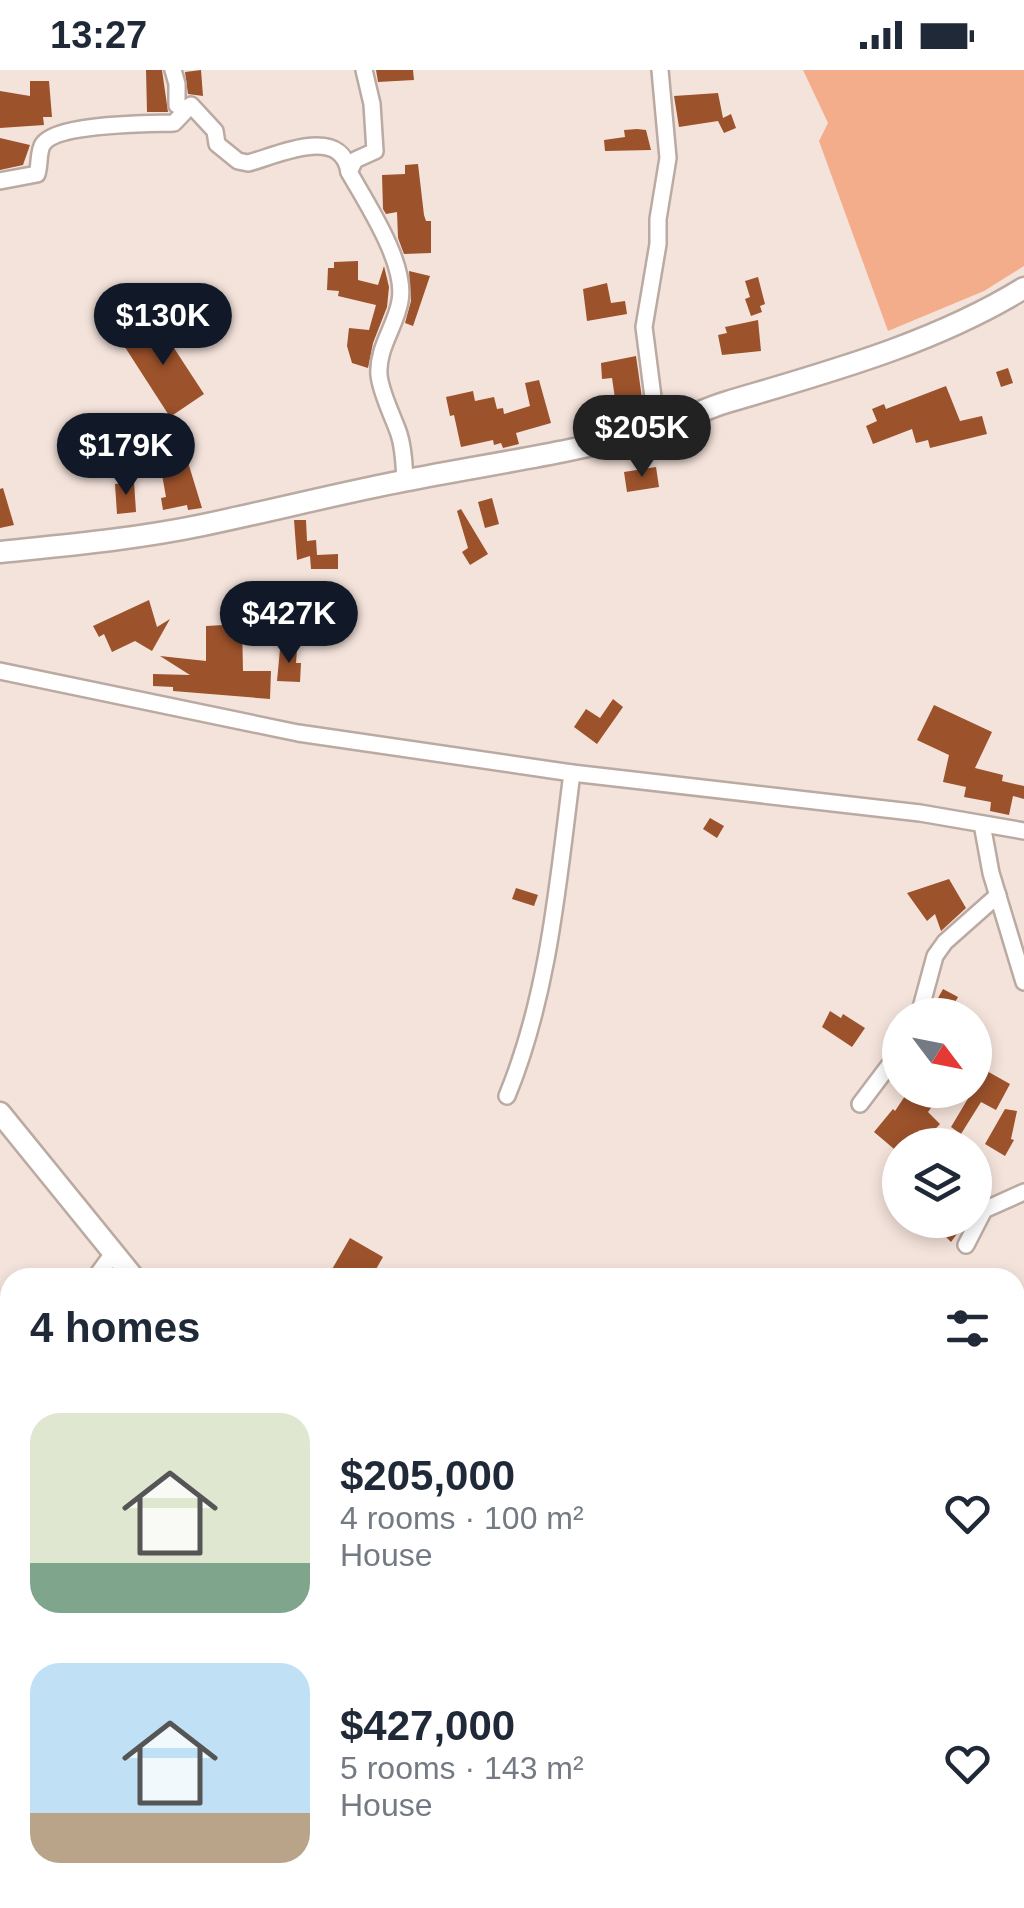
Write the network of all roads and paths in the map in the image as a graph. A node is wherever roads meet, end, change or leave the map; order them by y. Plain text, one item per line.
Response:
1 (173, 70) edge
2 (364, 70) edge
3 (660, 70) edge
4 (186, 108) junction
5 (349, 172) junction
6 (0, 181) edge
7 (1024, 288) edge
8 (657, 428) junction
9 (405, 480) junction
10 (0, 552) edge
11 (0, 672) edge
12 (572, 773) junction
13 (982, 824) junction
14 (1024, 831) edge
15 (998, 895) junction
16 (1024, 982) edge
17 (924, 998) edge
18 (882, 1074) edge
19 (506, 1096) dead end
20 (860, 1104) dead end
21 (0, 1113) edge
22 (1024, 1192) edge
23 (966, 1245) dead end
24 (114, 1252) junction
25 (102, 1268) edge
26 (126, 1268) edge

1 - 4 street
2 - 5 street
3 - 8 street
4 - 5 street
4 - 6 street
5 - 9 street
7 - 8 street
8 - 9 street
9 - 10 street
11 - 12 street
12 - 13 street
12 - 19 street
13 - 14 street
13 - 15 street
15 - 16 street
15 - 17 street
18 - 20 street
21 - 24 street
22 - 23 street
24 - 25 street
24 - 26 street

